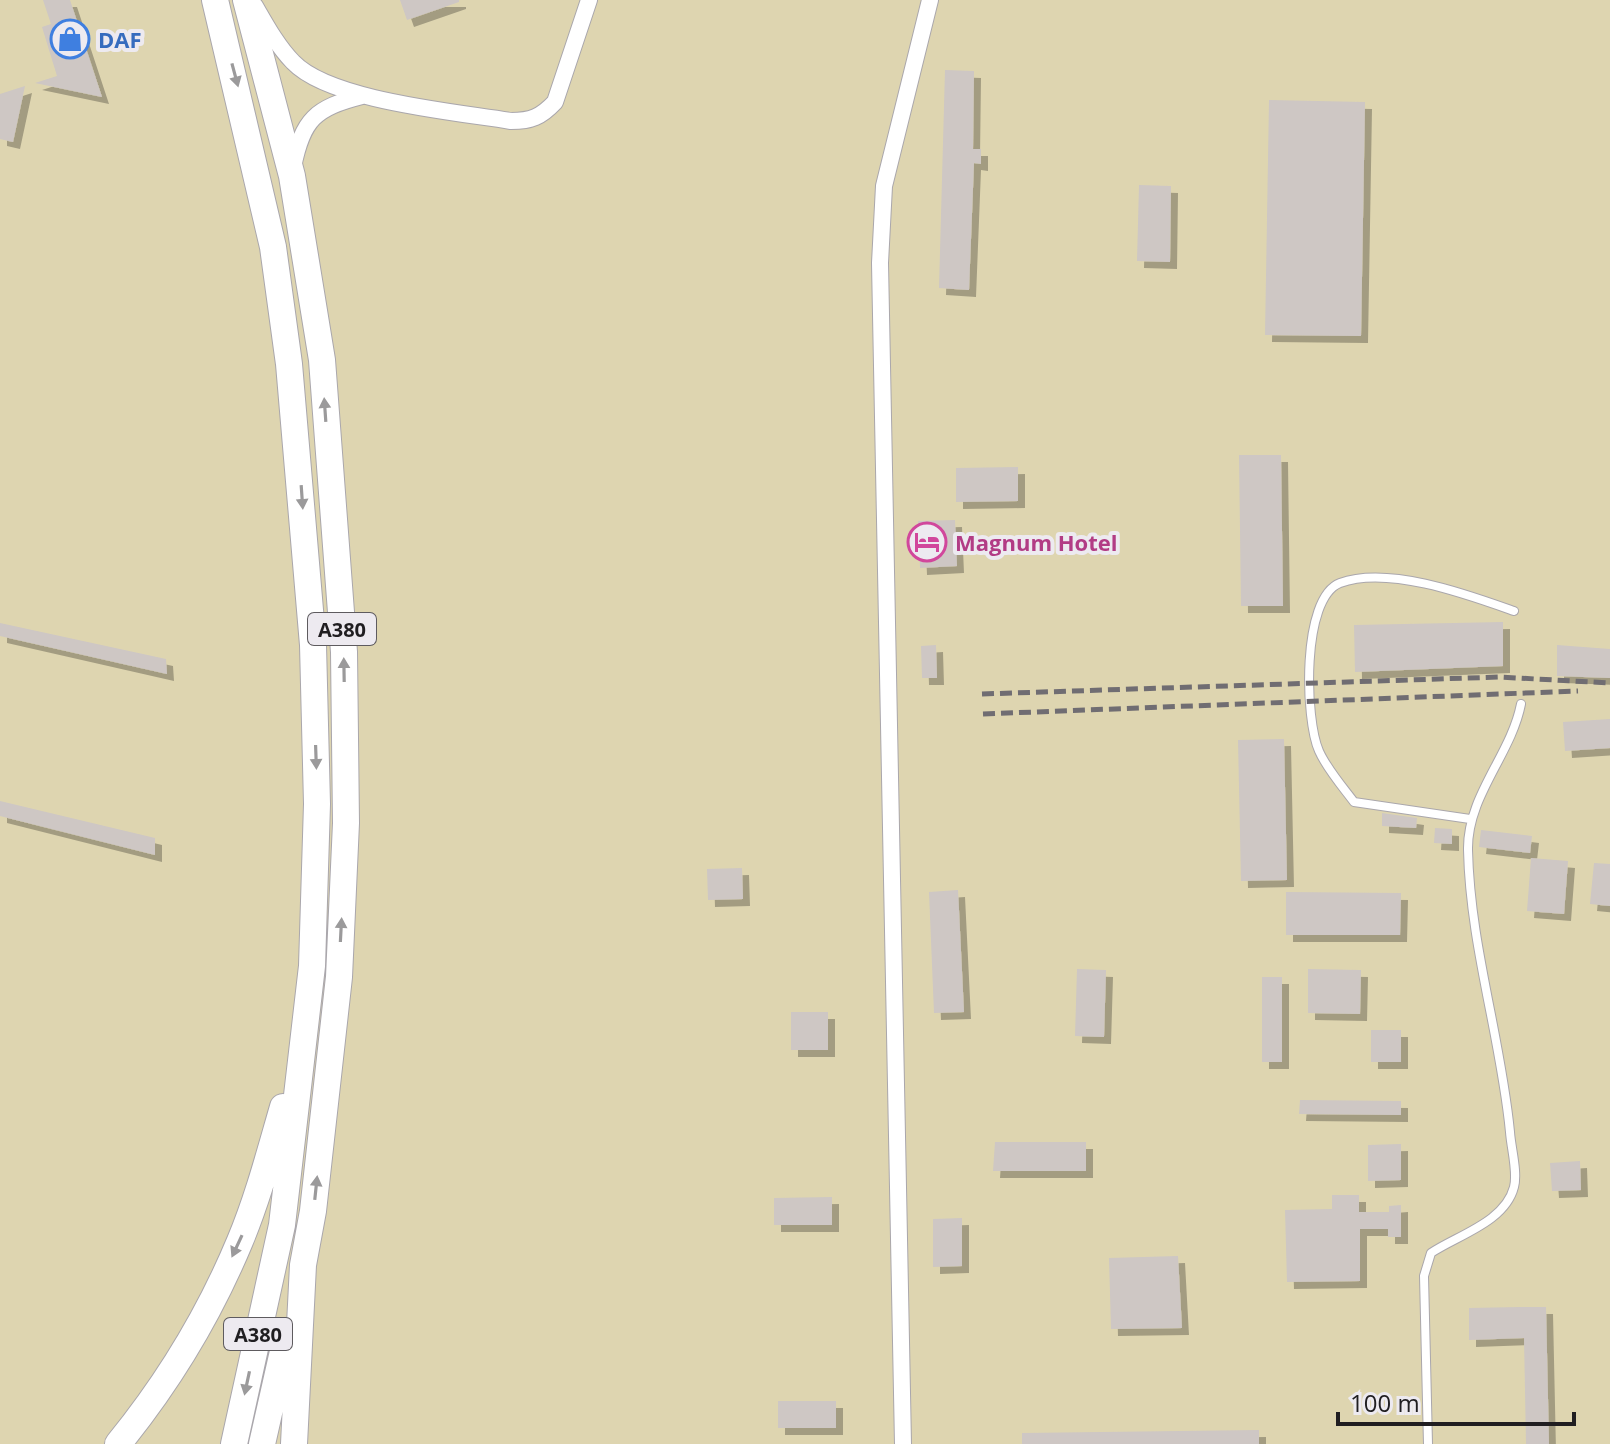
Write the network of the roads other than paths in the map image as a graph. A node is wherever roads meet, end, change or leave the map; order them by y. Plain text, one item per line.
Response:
1 (215, 0) edge
2 (248, 0) edge
3 (589, 0) edge
4 (930, 0) edge
5 (364, 95) junction
6 (292, 176) junction
7 (313, 306) junction
8 (282, 310) junction
9 (1514, 611) dead end
10 (1521, 704) dead end
11 (1470, 819) junction
12 (304, 1039) junction
13 (303, 1265) junction
14 (118, 1444) edge
15 (234, 1444) edge
16 (262, 1444) edge
17 (294, 1444) edge
18 (903, 1444) edge
19 (1428, 1444) edge

1 -> 8 highway, A380
2 - 5 street
2 - 6 highway, A380
3 - 5 street
4 - 18 street
5 - 6 street
6 - 7 highway, A380
7 - 8 highway
13 -> 7 highway, A380
8 -> 12 highway, A380
9 - 11 lane
10 - 11 lane
11 - 19 lane
12 -> 14 highway
12 -> 15 highway, A380
13 - 16 highway, A380
13 - 17 highway

